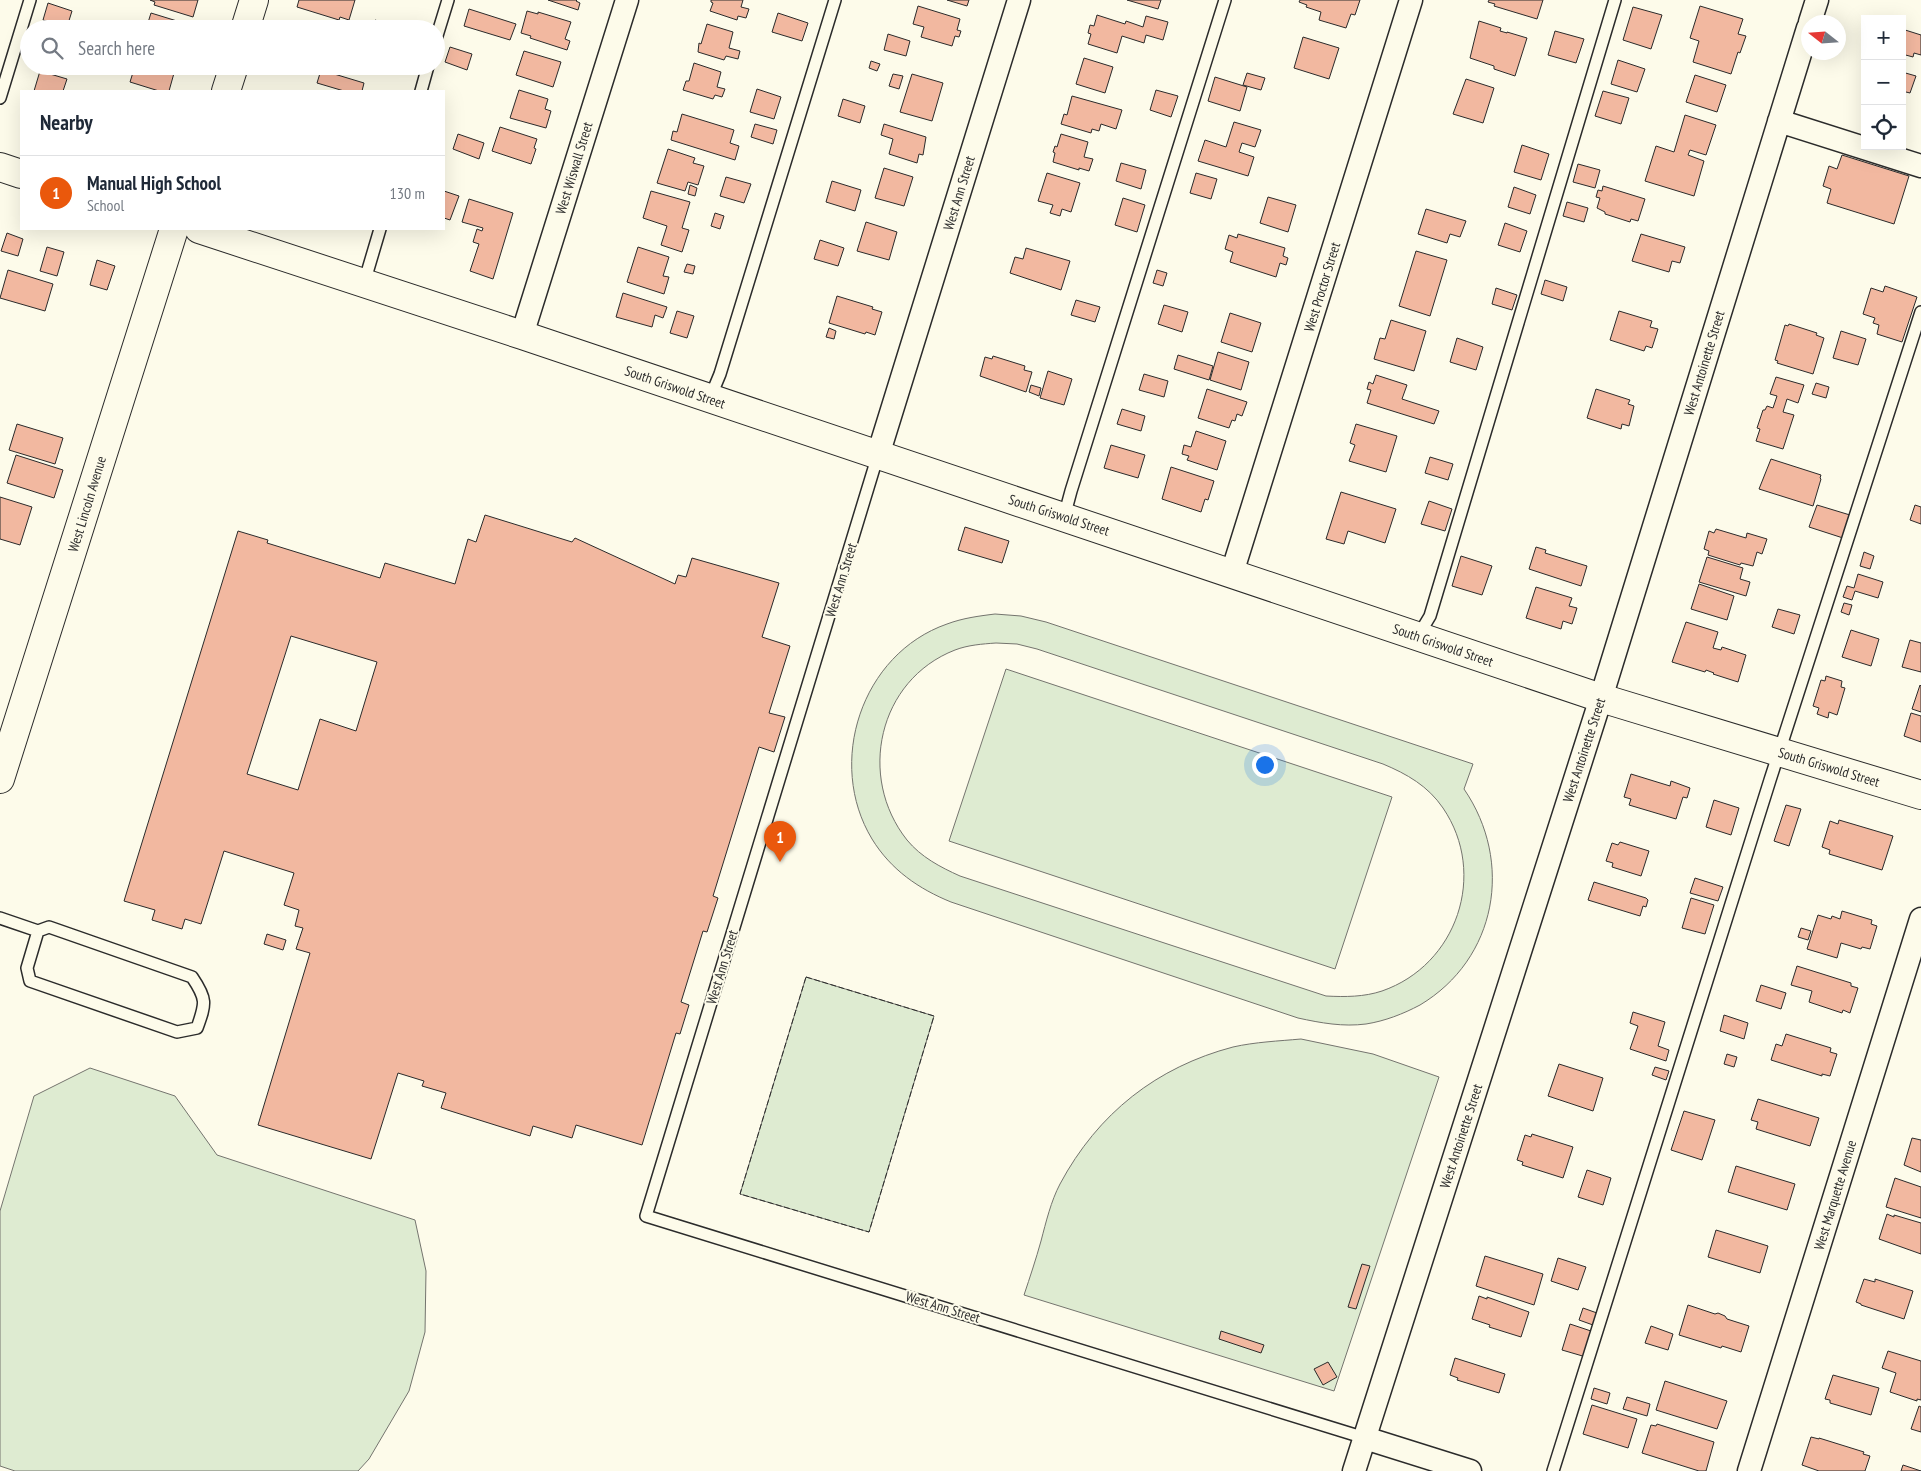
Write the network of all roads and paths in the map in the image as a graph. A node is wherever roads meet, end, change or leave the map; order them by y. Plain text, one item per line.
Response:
1 (30, 0) edge
2 (254, 0) edge
3 (448, 0) edge
4 (627, 0) edge
5 (835, 0) edge
6 (1019, 0) edge
7 (1225, 0) edge
8 (1411, 0) edge
9 (1615, 0) edge
10 (1817, 0) edge
11 (1812, 15) edge
12 (24, 20) edge
13 (248, 20) edge
14 (442, 20) edge
15 (20, 33) edge
16 (1801, 50) edge
17 (231, 75) edge
18 (425, 75) edge
19 (226, 90) edge
20 (421, 90) edge
21 (0, 98) edge
22 (1779, 121) junction
23 (1921, 166) edge
24 (0, 167) edge
25 (20, 174) edge
26 (174, 230) edge
27 (202, 230) edge
28 (380, 230) edge
29 (364, 283) junction
30 (1921, 312) edge
31 (522, 335) junction
32 (710, 398) junction
33 (878, 455) junction
34 (1064, 517) junction
35 (1232, 573) junction
36 (1418, 636) junction
37 (1601, 698) junction
38 (1780, 752) junction
39 (0, 780) edge
40 (1921, 795) edge
41 (0, 918) edge
42 (1921, 919) edge
43 (38, 931) junction
44 (1364, 1438) junction
45 (1354, 1471) edge
46 (1470, 1471) edge
47 (1554, 1471) edge
48 (1750, 1471) edge

1 - 12 lane
2 - 13 street
3 - 14 lane
4 - 31 street, West Wiswall Street
5 - 32 lane
6 - 33 street, West Ann Street
7 - 34 lane
8 - 35 street, West Proctor Street
9 - 36 lane
10 - 11 street
15 - 21 lane
16 - 22 street, West Antoinette Street
17 - 19 street
18 - 20 lane
22 - 23 street
22 - 37 street, West Antoinette Street
24 - 25 street
26 - 39 street, West Lincoln Avenue
27 - 29 street, South Griswold Street
28 - 29 lane
29 - 31 street, South Griswold Street
30 - 38 lane
31 - 32 street, South Griswold Street
32 - 33 street, South Griswold Street
33 - 34 street, South Griswold Street
33 - 44 lane, West Ann Street
34 - 35 street, South Griswold Street
35 - 36 street, South Griswold Street
36 - 37 street, South Griswold Street
37 - 38 street, South Griswold Street
37 - 44 street, West Antoinette Street
38 - 40 street, South Griswold Street
38 - 47 lane
41 - 43 lane
42 - 48 street, West Marquette Avenue
43 - 43 lane
44 - 45 street, West Antoinette Street
44 - 46 street

